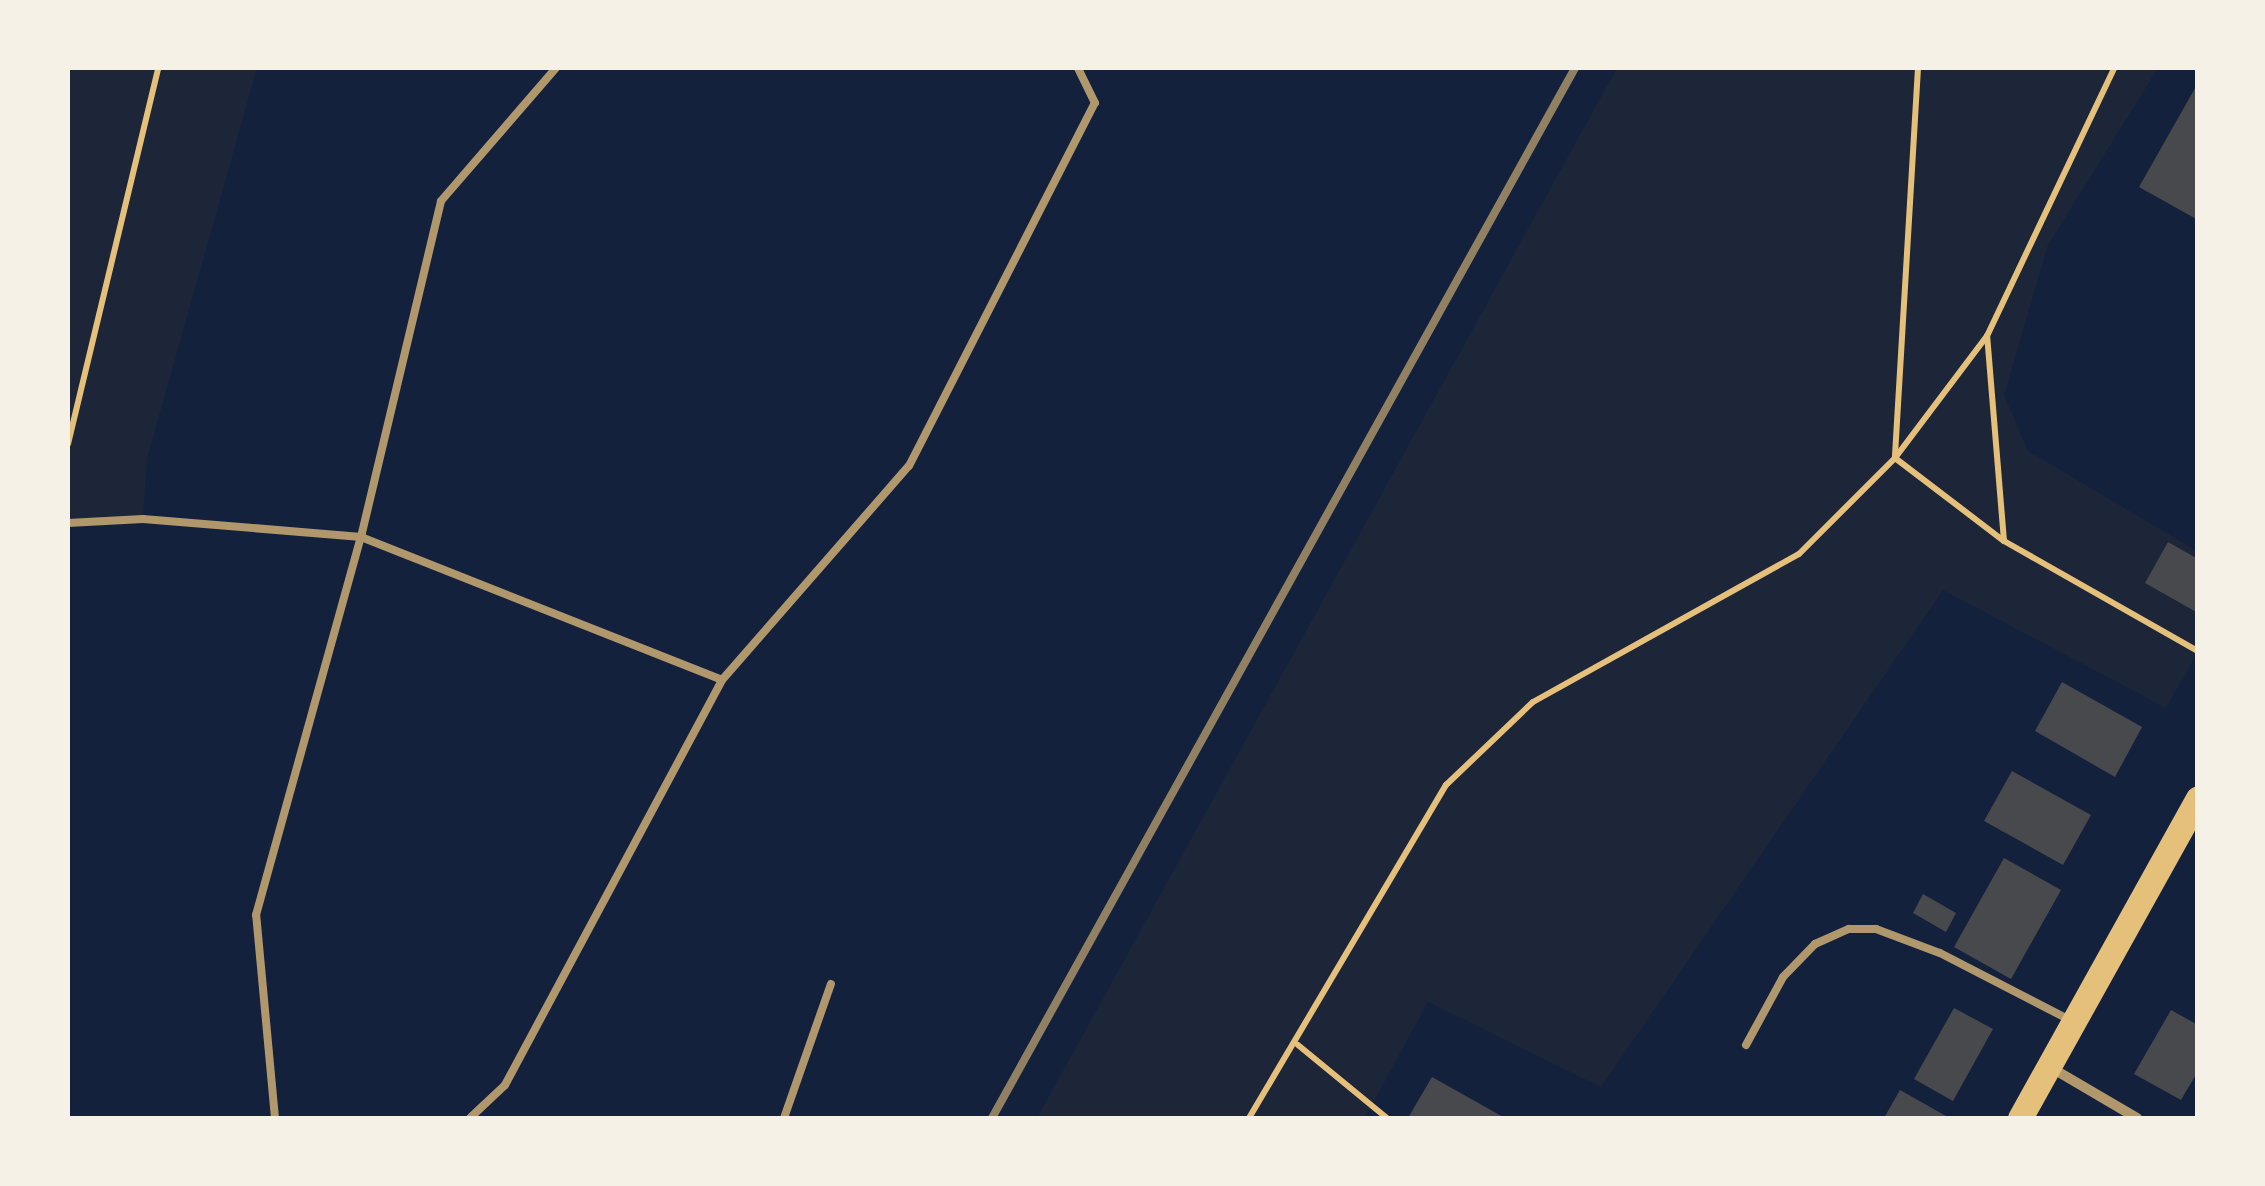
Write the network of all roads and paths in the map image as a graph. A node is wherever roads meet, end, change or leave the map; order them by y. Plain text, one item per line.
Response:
1 (158, 68) edge
2 (556, 68) edge
3 (1078, 68) edge
4 (1918, 68) edge
5 (2114, 68) edge
6 (1987, 336) junction
7 (68, 444) edge
8 (1895, 458) junction
9 (68, 523) edge
10 (361, 537) junction
11 (2004, 541) junction
12 (2198, 651) edge
13 (722, 680) junction
14 (2198, 798) edge
15 (832, 984) dead end
16 (2074, 1021) junction
17 (1298, 1045) junction
18 (1746, 1045) dead end
19 (2049, 1066) junction
20 (275, 1118) edge
21 (470, 1118) edge
22 (784, 1118) edge
23 (1249, 1118) edge
24 (1387, 1118) edge
25 (2020, 1118) edge
26 (2137, 1118) edge

1 - 7 path
2 - 10 lane
3 - 13 lane
4 - 8 path
5 - 6 path
6 - 8 path
6 - 11 path
8 - 11 path
8 - 17 path
9 - 10 lane
10 - 13 lane
10 - 20 lane
11 - 12 path
13 - 21 lane
14 - 16 main road
15 - 22 lane
16 - 18 lane
16 - 19 main road
17 - 23 path
17 - 24 path
19 - 25 main road
19 - 26 street

